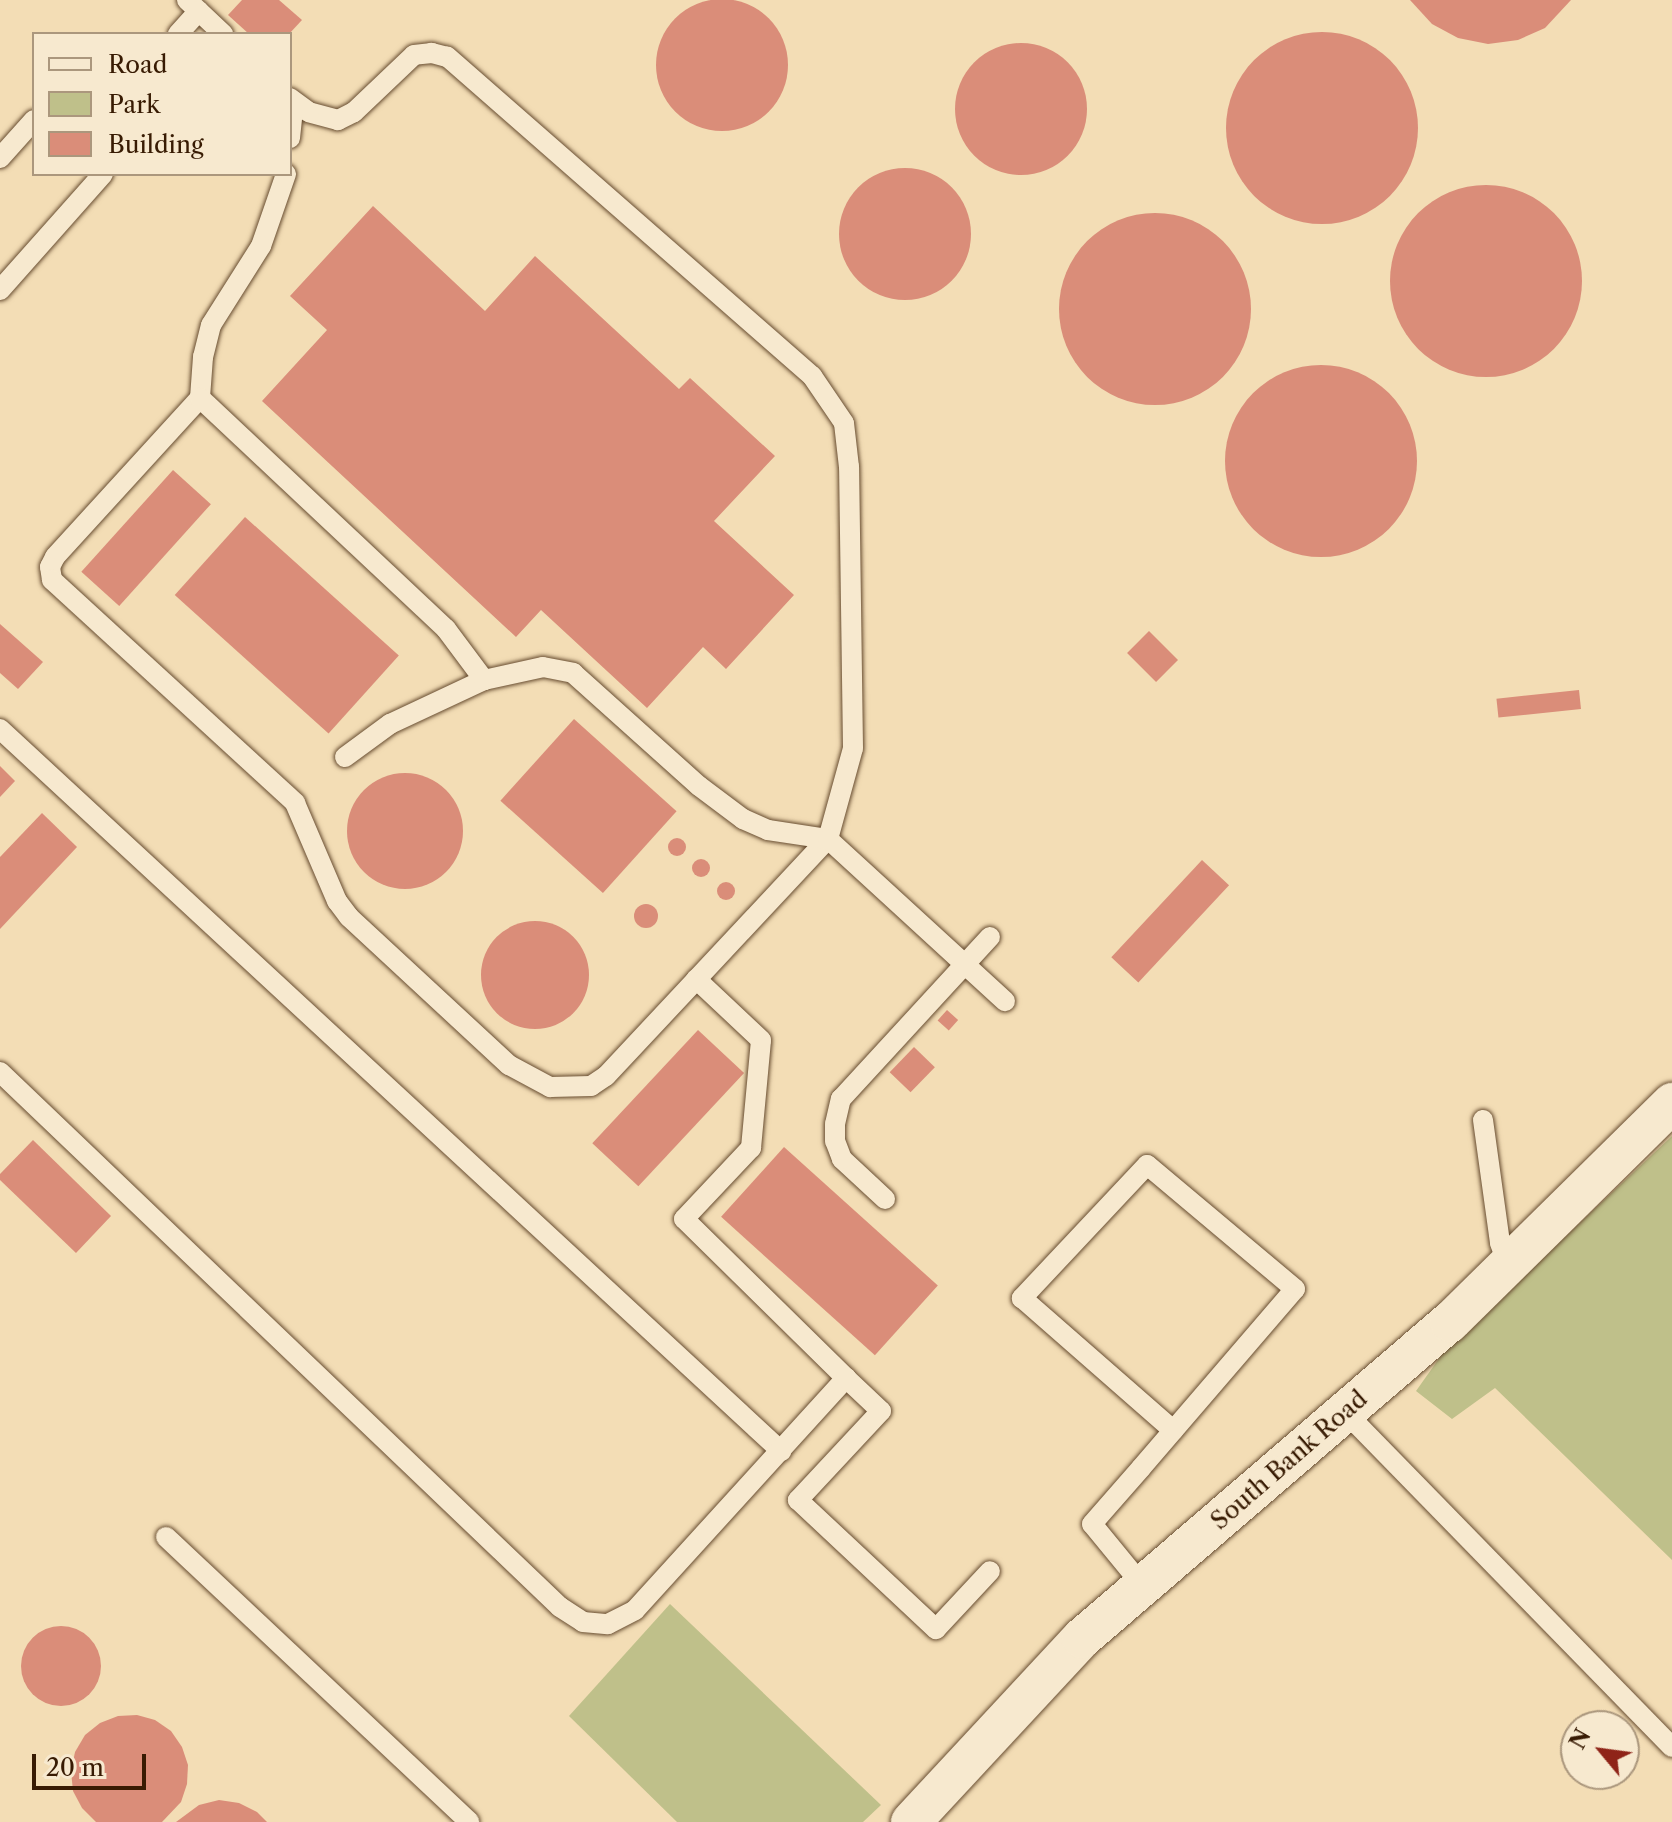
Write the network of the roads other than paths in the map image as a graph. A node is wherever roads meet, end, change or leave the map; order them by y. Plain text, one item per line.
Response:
1 (193, 5) edge
2 (179, 32) edge
3 (221, 32) edge
4 (292, 100) edge
5 (32, 122) edge
6 (0, 158) edge
7 (101, 176) edge
8 (285, 176) edge
9 (0, 290) edge
10 (200, 398) junction
11 (484, 680) junction
12 (0, 729) edge
13 (345, 757) dead end
14 (828, 839) junction
15 (990, 937) dead end
16 (965, 965) junction
17 (696, 979) junction
18 (1005, 1001) dead end
19 (0, 1072) edge
20 (1672, 1103) edge
21 (1483, 1120) dead end
22 (885, 1199) dead end
23 (1508, 1265) junction
24 (846, 1378) junction
25 (1345, 1412) junction
26 (1173, 1430) junction
27 (781, 1451) junction
28 (166, 1537) dead end
29 (990, 1571) dead end
30 (1143, 1586) junction
31 (1672, 1747) edge
32 (469, 1822) edge
33 (911, 1822) edge

1 - 2 lane
1 - 3 lane
4 - 14 lane
5 - 6 lane
7 - 9 lane
8 - 10 lane
10 - 11 lane
10 - 17 lane
11 - 13 lane
11 - 14 lane
12 - 27 lane
14 - 16 lane
14 - 17 lane
15 - 16 lane
16 - 18 lane
16 - 22 lane
17 - 24 lane
19 - 27 lane
20 - 23 street, South Bank Road
21 - 23 lane
23 - 25 street, South Bank Road
24 - 27 lane
24 - 29 lane
25 - 30 street, South Bank Road
25 - 31 lane
26 - 26 lane
26 - 30 lane
28 - 32 lane
30 - 33 street, South Bank Road

